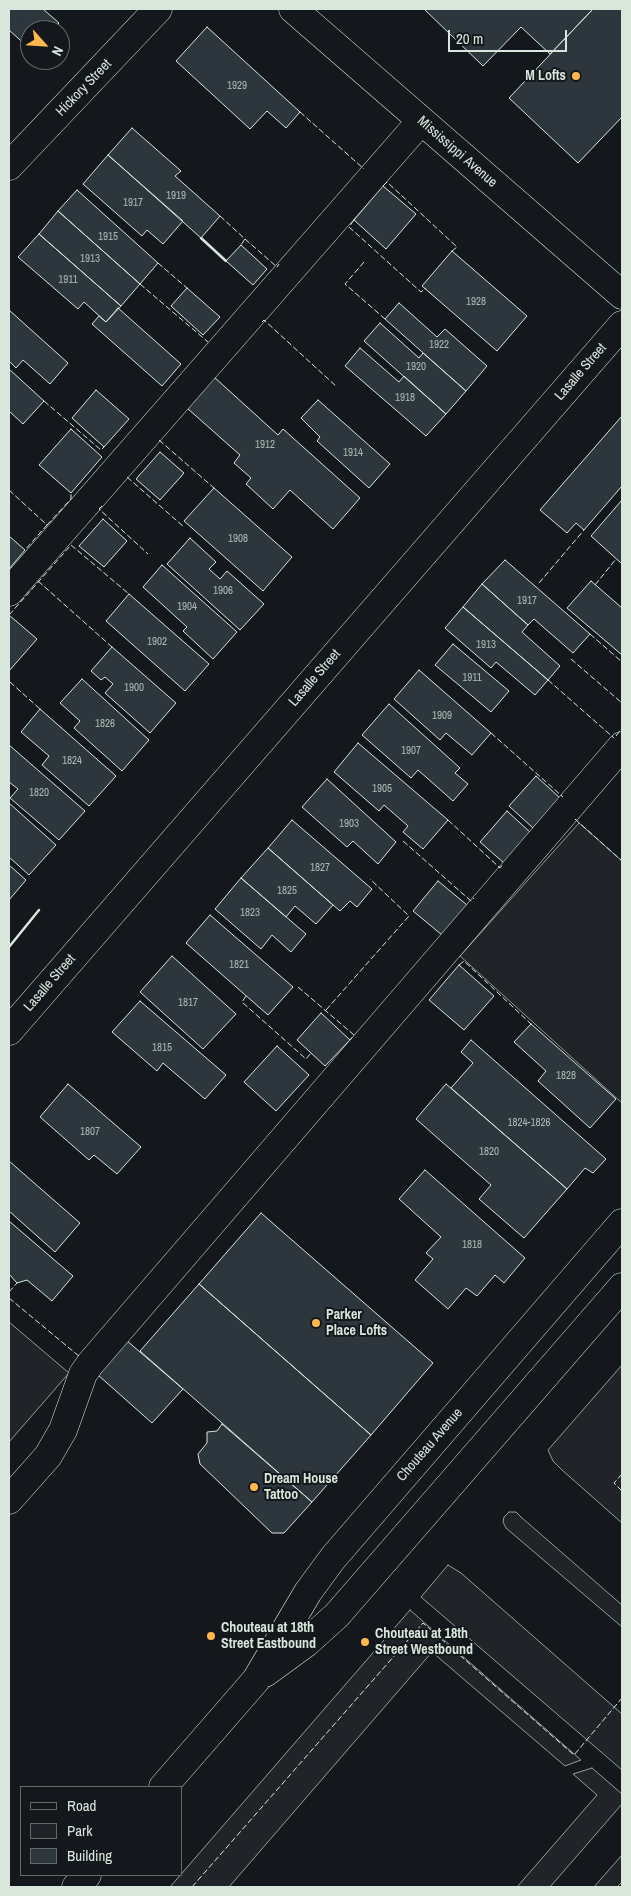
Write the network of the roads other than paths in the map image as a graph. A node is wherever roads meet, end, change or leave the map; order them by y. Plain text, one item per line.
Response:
1 (158, 9) edge
2 (293, 9) edge
3 (421, 121) junction
4 (9, 166) edge
5 (622, 295) edge
6 (622, 325) edge
7 (9, 592) edge
8 (622, 746) edge
9 (9, 1031) edge
10 (622, 1223) edge
11 (622, 1287) edge
12 (9, 1500) edge
13 (256, 1680) junction
14 (164, 1786) edge
15 (86, 1876) edge
16 (76, 1887) edge

1 - 4 street, Hickory Street
2 - 3 street, Mississippi Avenue
3 - 5 street, Mississippi Avenue
3 - 7 street
6 - 9 street, Lasalle Street
8 - 12 street
10 - 13 street, Chouteau Avenue
11 - 13 street, Chouteau Avenue
13 - 14 street, Chouteau Avenue
15 - 16 street

